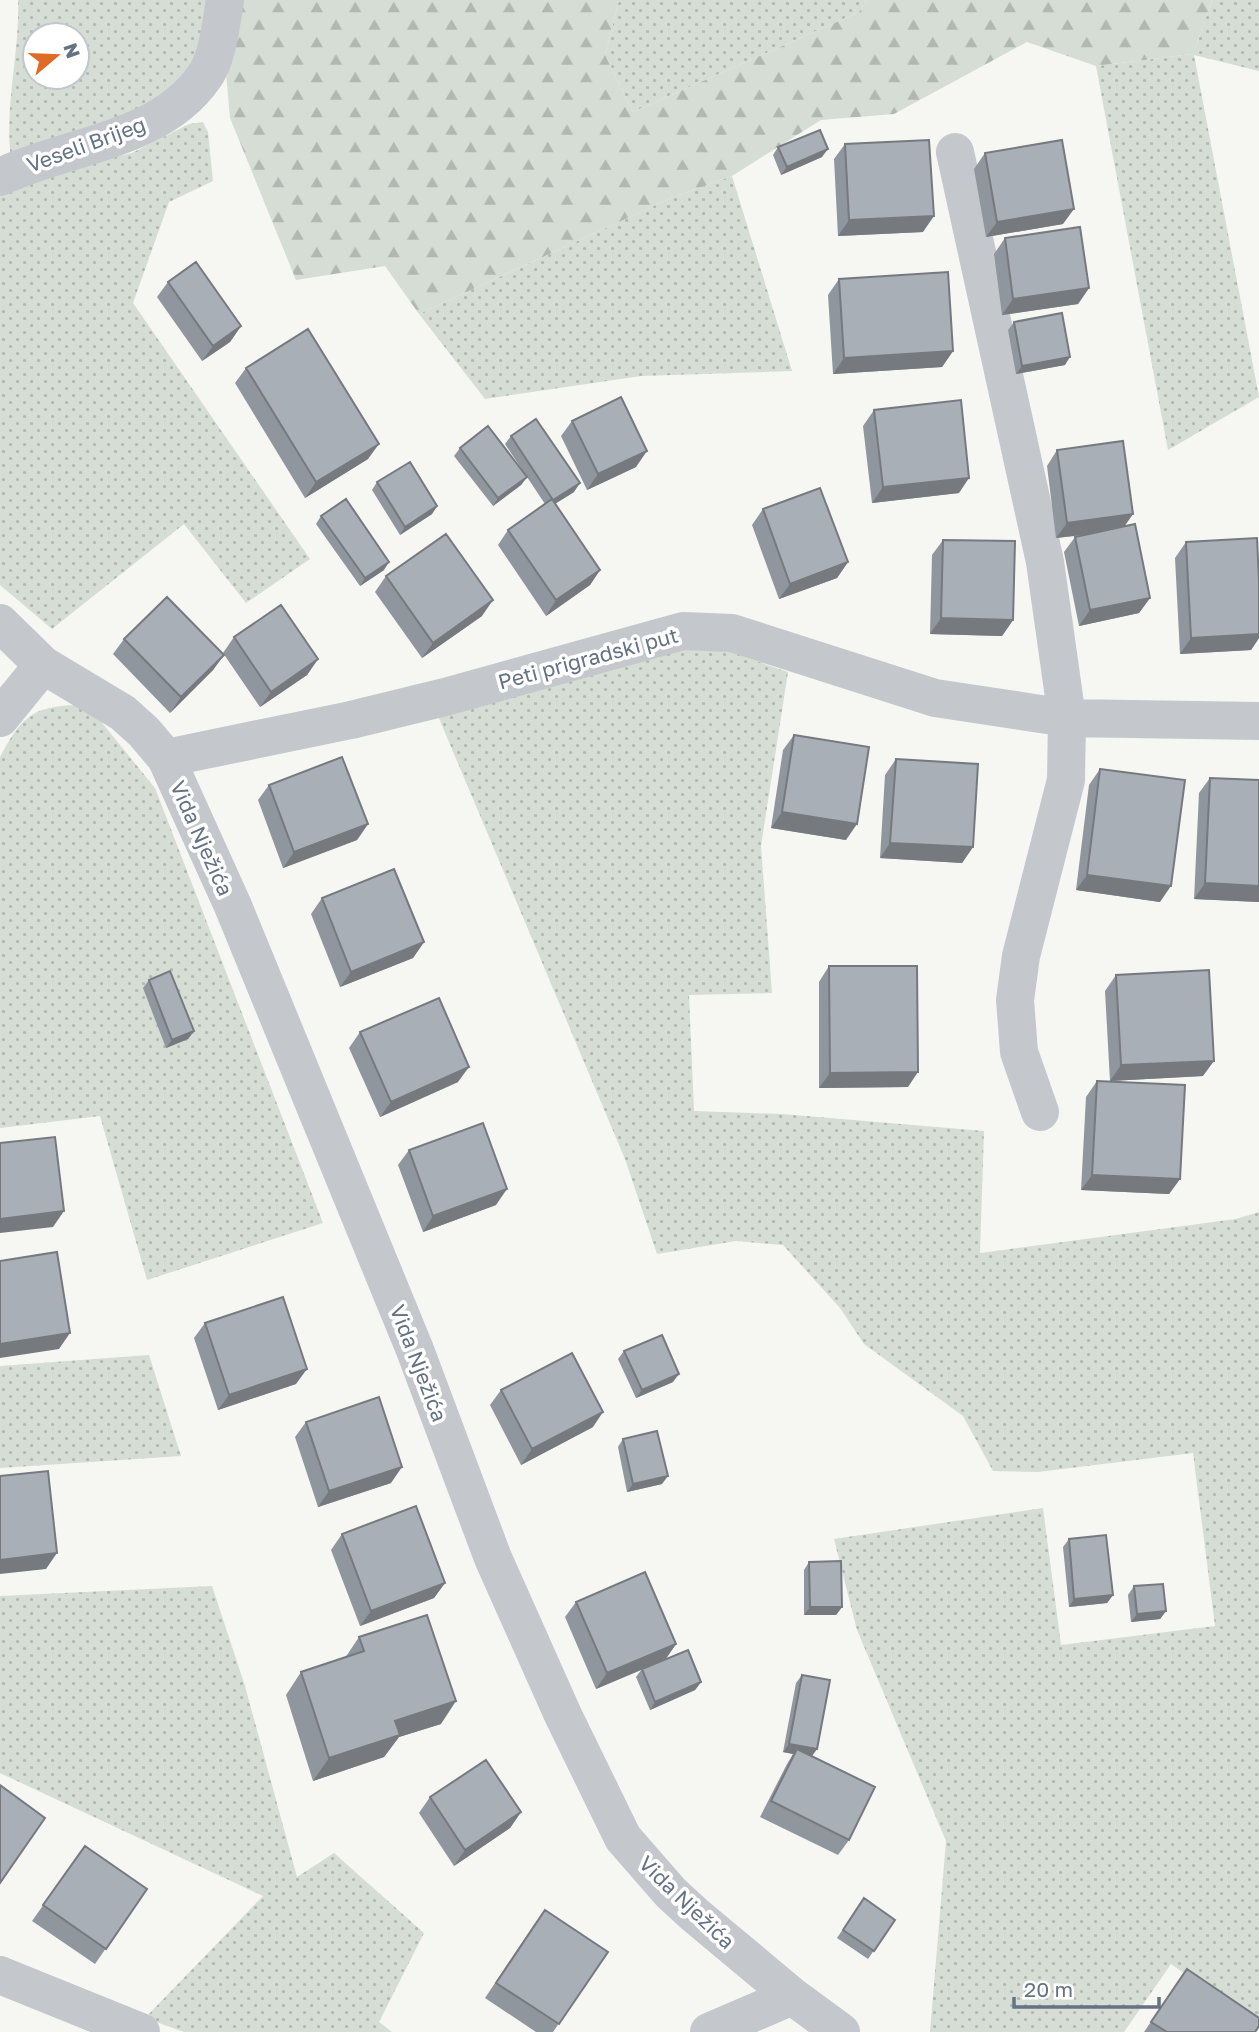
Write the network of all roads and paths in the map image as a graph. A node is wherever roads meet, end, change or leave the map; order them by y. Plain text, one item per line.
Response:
1 (225, 0) edge
2 (956, 152) dead end
3 (0, 177) edge
4 (0, 622) edge
5 (43, 665) junction
6 (0, 718) edge
7 (1068, 718) junction
8 (1259, 721) edge
9 (166, 758) junction
10 (1040, 1112) dead end
11 (0, 1975) edge
12 (792, 1996) junction
13 (141, 2032) edge
14 (709, 2032) edge
15 (841, 2032) edge

1 - 3 street, Veseli Brijeg
2 - 7 street
4 - 5 street, Vida Nježića
5 - 6 street
5 - 9 street, Vida Nježića
7 - 8 street, Peti prigradski put
7 - 9 street, Peti prigradski put
7 - 10 street
9 - 12 street, Vida Nježića
11 - 13 street
12 - 14 street
12 - 15 street, Vida Nježića

